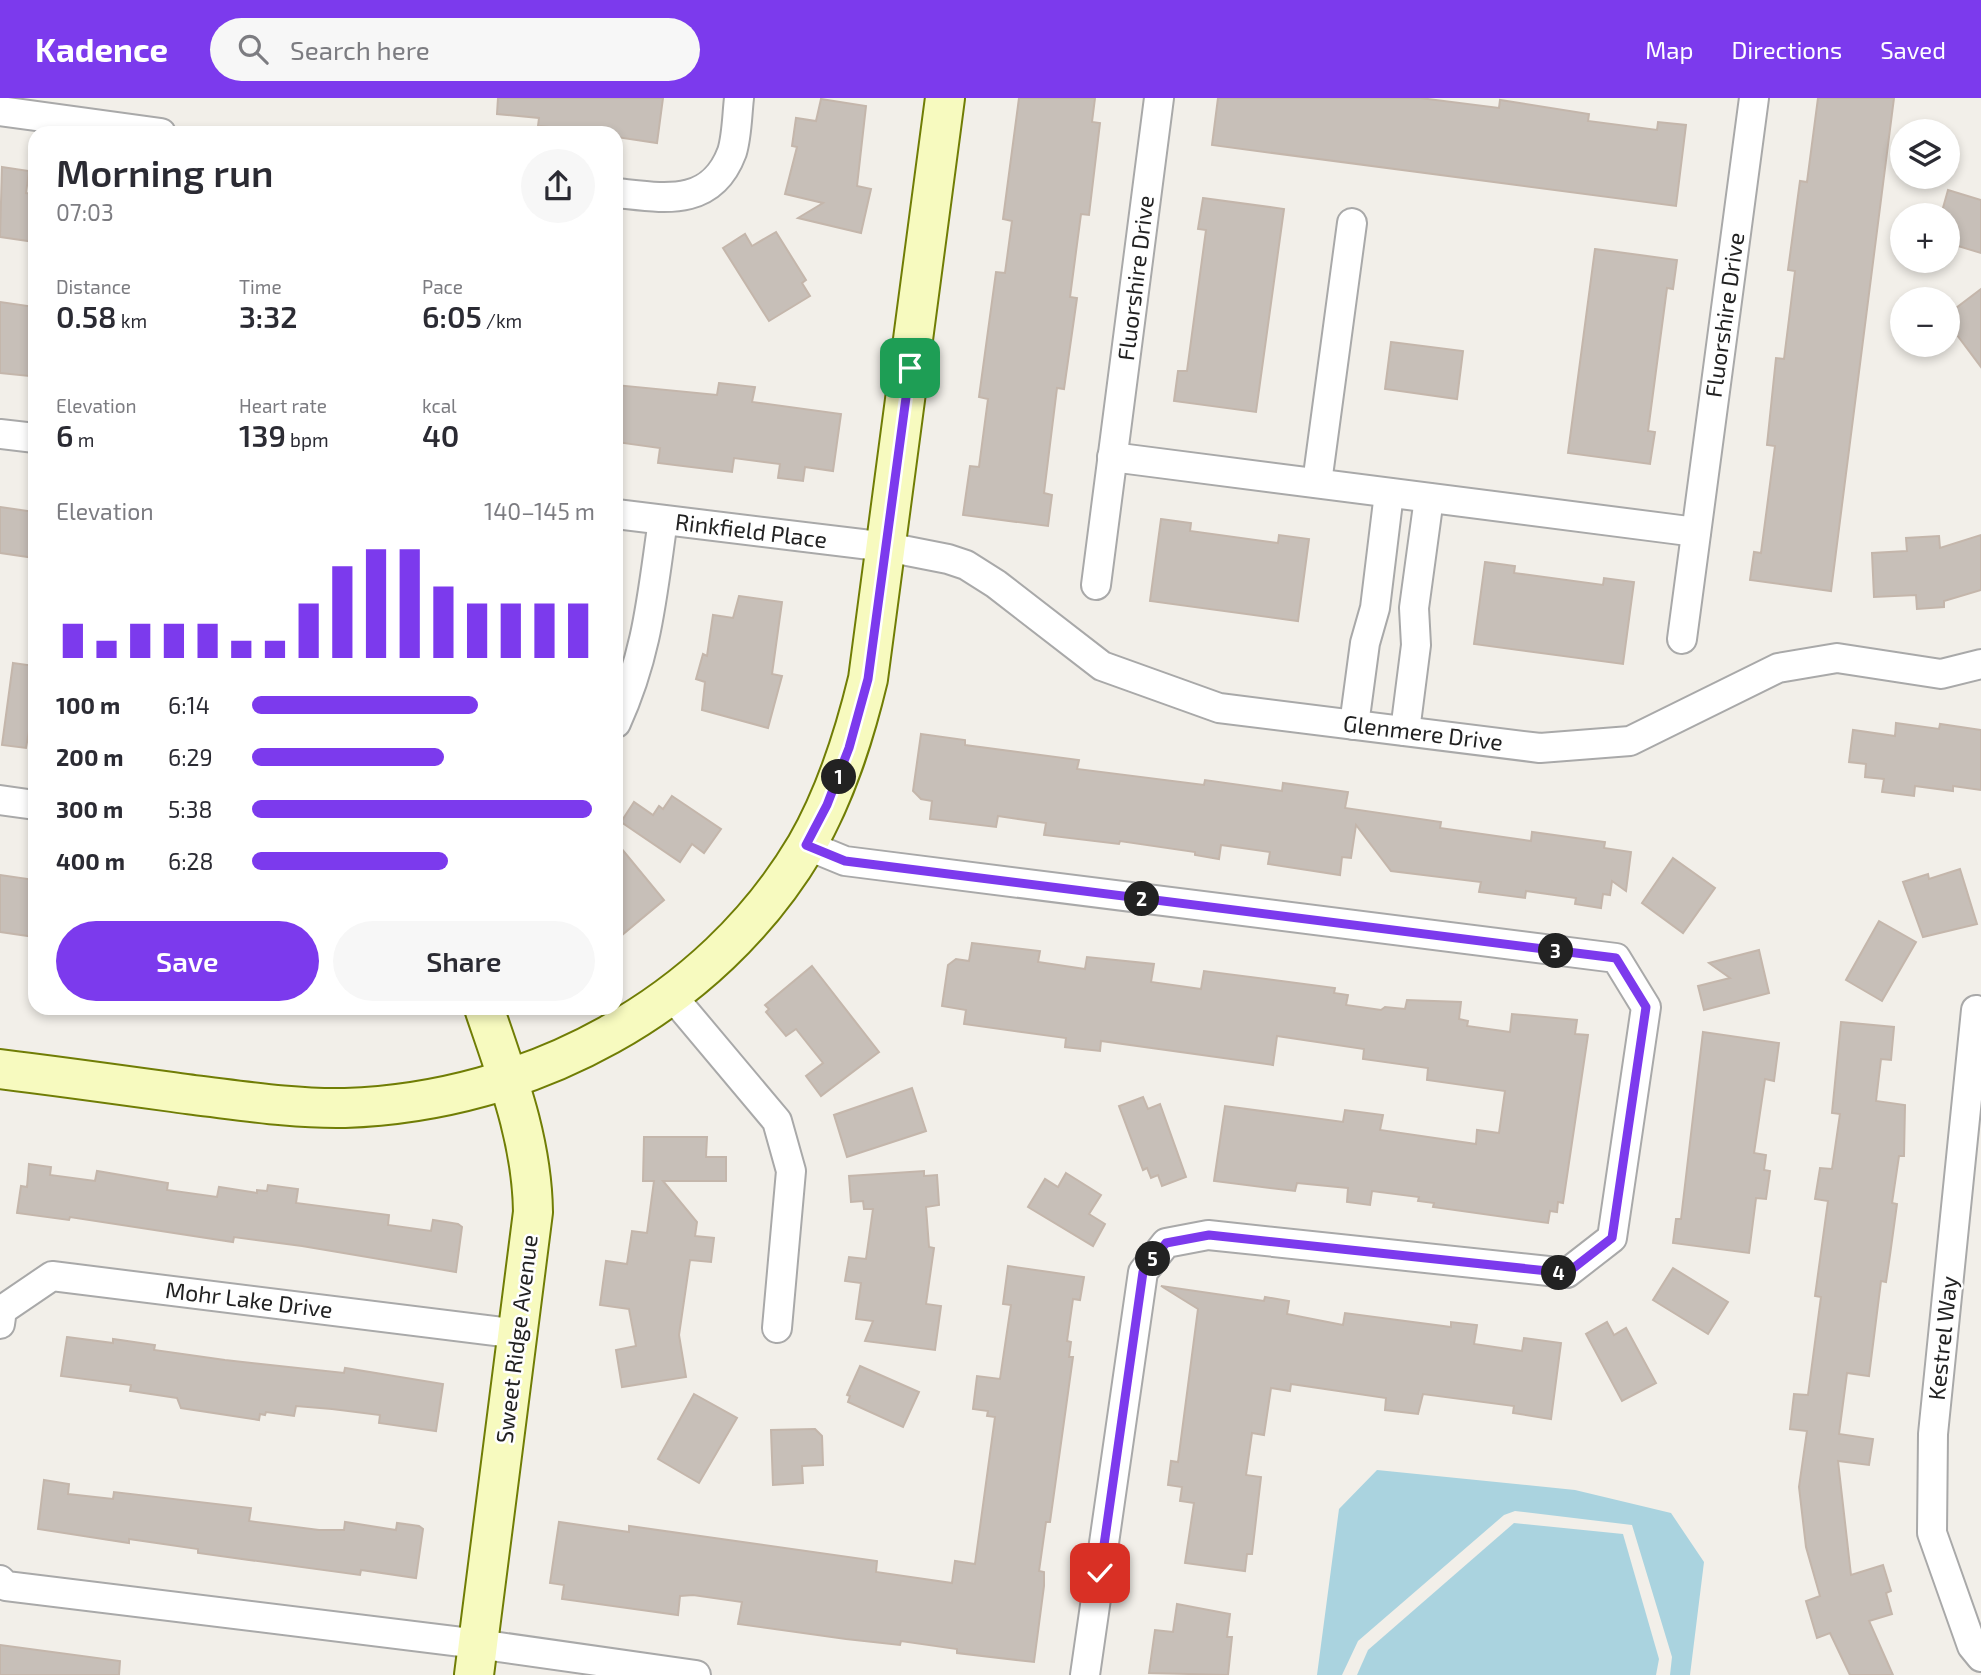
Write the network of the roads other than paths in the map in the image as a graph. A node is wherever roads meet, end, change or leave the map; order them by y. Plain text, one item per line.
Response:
1 (739, 98) edge
2 (945, 98) edge
3 (1159, 98) edge
4 (1754, 98) edge
5 (0, 111) edge
6 (110, 126) edge
7 (623, 194) edge
8 (1352, 223) dead end
9 (0, 434) edge
10 (28, 438) edge
11 (1112, 457) junction
12 (1317, 483) junction
13 (1389, 493) junction
14 (1429, 498) junction
15 (623, 515) edge
16 (663, 520) junction
17 (1696, 532) junction
18 (887, 547) junction
19 (1096, 584) dead end
20 (1371, 622) junction
21 (1415, 628) junction
22 (1682, 639) dead end
23 (1981, 664) edge
24 (623, 708) edge
25 (1354, 725) junction
26 (1405, 731) junction
27 (0, 800) edge
28 (28, 804) edge
29 (806, 845) junction
30 (672, 996) junction
31 (1976, 1010) dead end
32 (486, 1015) edge
33 (0, 1069) edge
34 (508, 1078) junction
35 (0, 1324) edge
36 (777, 1328) dead end
37 (519, 1334) junction
38 (0, 1580) edge
39 (1981, 1657) edge
40 (476, 1660) edge
41 (696, 1675) edge
42 (1085, 1675) edge

1 - 7 street
2 - 18 street
3 - 11 street, Fluorshire Drive
4 - 17 street, Fluorshire Drive
5 - 6 street
8 - 12 street
9 - 10 street
11 - 12 street
11 - 19 street, Fluorshire Drive
12 - 13 street
13 - 14 street
13 - 20 street
14 - 17 street
14 - 21 street
15 - 16 street, Rinkfield Place
16 - 18 street, Rinkfield Place
16 - 24 street
17 - 22 street, Fluorshire Drive
18 - 25 street, Glenmere Drive
18 - 29 street
20 - 21 street
20 - 25 street
21 - 26 street
23 - 26 street, Glenmere Drive
25 - 26 street, Glenmere Drive
27 - 28 street
29 - 30 street
29 - 42 street
30 - 34 street
30 - 36 street
31 - 39 street, Kestrel Way
32 - 34 street, Sweet Ridge Avenue
33 - 34 street
34 - 37 street, Sweet Ridge Avenue
35 - 37 street, Mohr Lake Drive
37 - 40 street, Sweet Ridge Avenue
38 - 40 street
40 - 41 street

